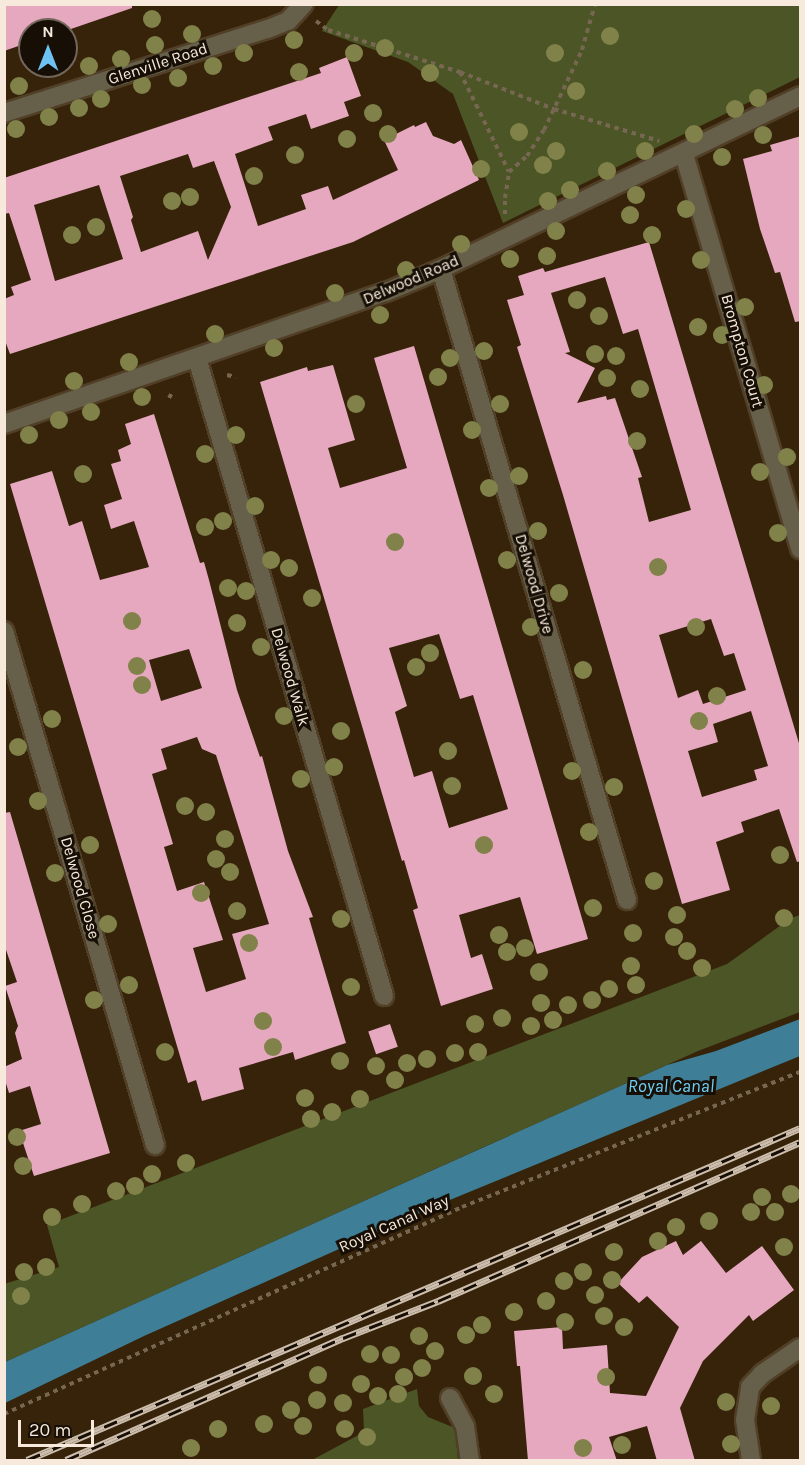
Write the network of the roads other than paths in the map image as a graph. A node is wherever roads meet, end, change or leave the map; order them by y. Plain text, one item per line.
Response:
1 (302, 8) edge
2 (801, 96) edge
3 (4, 112) edge
4 (684, 154) junction
5 (441, 269) junction
6 (197, 358) junction
7 (4, 424) edge
8 (801, 549) edge
9 (4, 631) edge
10 (627, 900) dead end
11 (384, 996) dead end
12 (155, 1145) dead end
13 (801, 1348) edge
14 (450, 1398) dead end
15 (470, 1461) edge
16 (751, 1461) edge

1 - 3 street, Glenville Road
2 - 4 street, Delwood Road
4 - 5 street, Delwood Road
4 - 8 street, Brompton Court
5 - 6 street, Delwood Road
5 - 10 street, Delwood Drive
6 - 7 street, Delwood Road
6 - 11 street, Delwood Walk
9 - 12 street, Delwood Close
13 - 16 street
14 - 15 street

